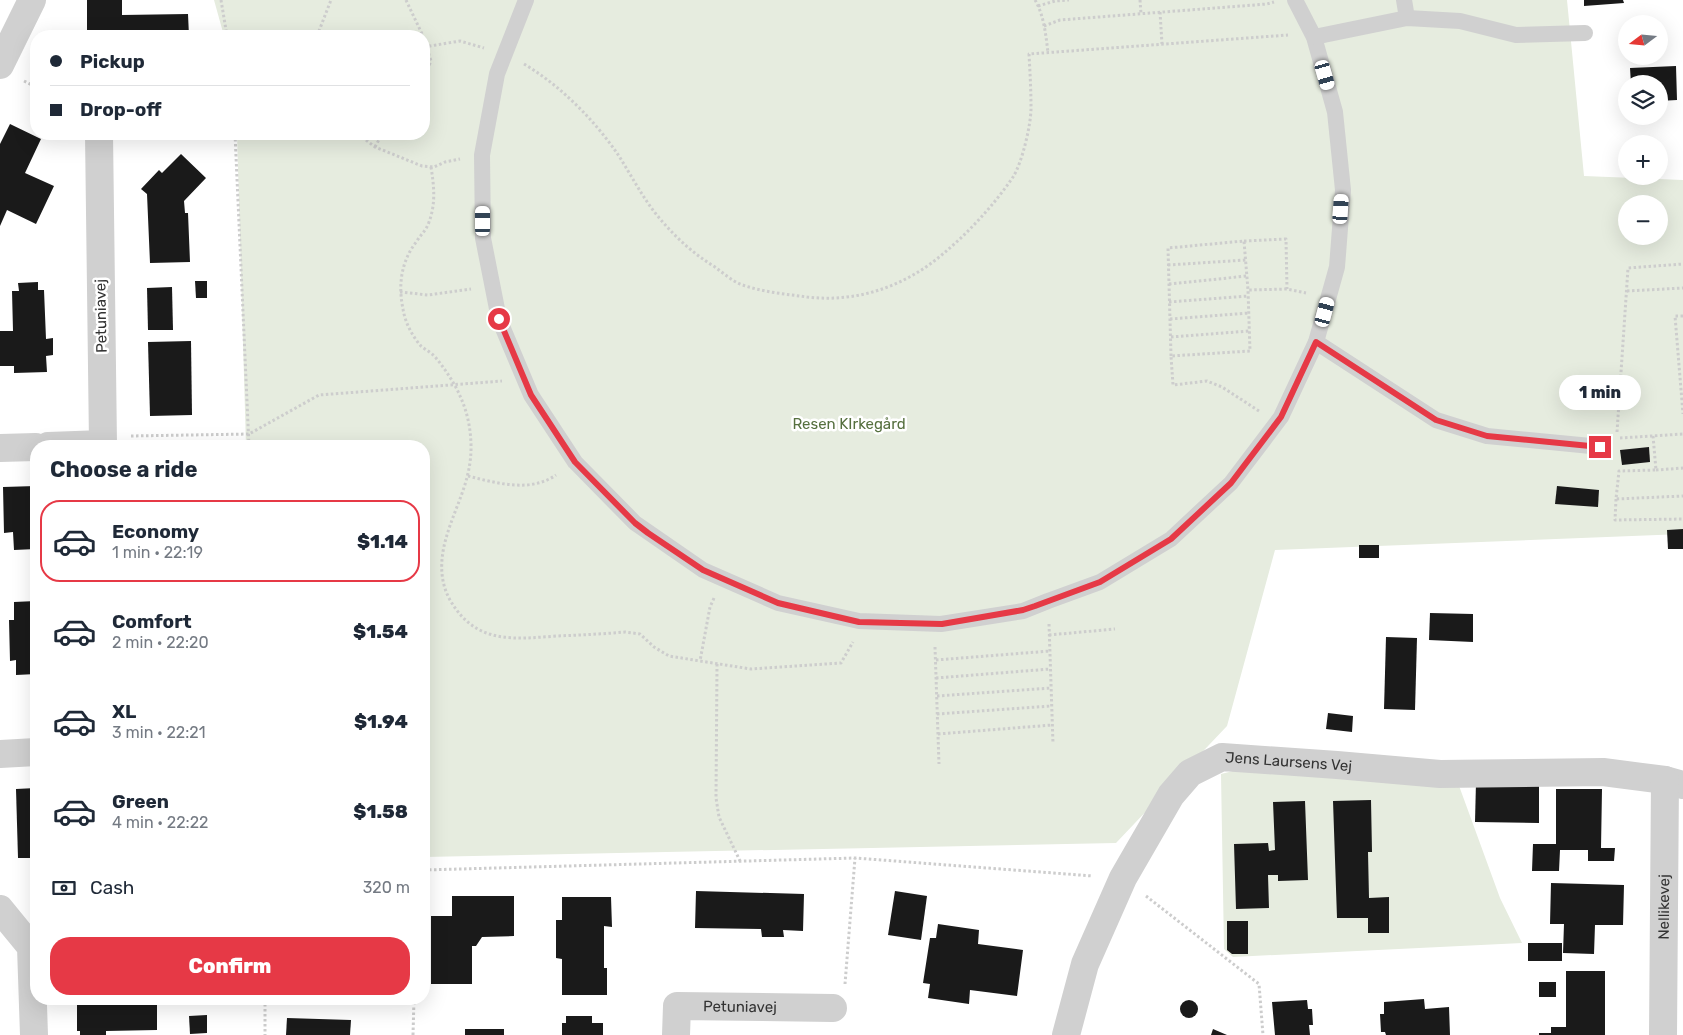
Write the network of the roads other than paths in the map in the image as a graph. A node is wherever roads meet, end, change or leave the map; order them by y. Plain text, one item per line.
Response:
1 (32, 0) edge
2 (526, 0) edge
3 (1295, 0) edge
4 (1404, 0) edge
5 (1407, 18) junction
6 (1585, 32) dead end
7 (1313, 35) junction
8 (0, 64) edge
9 (99, 140) edge
10 (1316, 342) junction
11 (102, 440) edge
12 (30, 447) edge
13 (1600, 447) dead end
14 (0, 448) edge
15 (30, 752) edge
16 (0, 754) edge
17 (1674, 783) edge
18 (0, 909) edge
19 (30, 946) edge
20 (33, 1005) edge
21 (833, 1008) road end
22 (34, 1035) edge
23 (676, 1035) edge
24 (1066, 1035) edge
25 (1663, 1035) edge

1 - 8 street
2 - 10 lane
3 - 7 lane
4 - 5 lane
5 - 6 lane
5 - 7 lane
7 - 10 lane
9 - 11 street, Petuniavej
10 - 13 lane
12 - 14 street
15 - 16 street
17 - 24 street, Jens Laursens Vej
17 - 25 street, Nellikevej
18 - 19 street
20 - 22 street
21 - 23 street, Petuniavej

